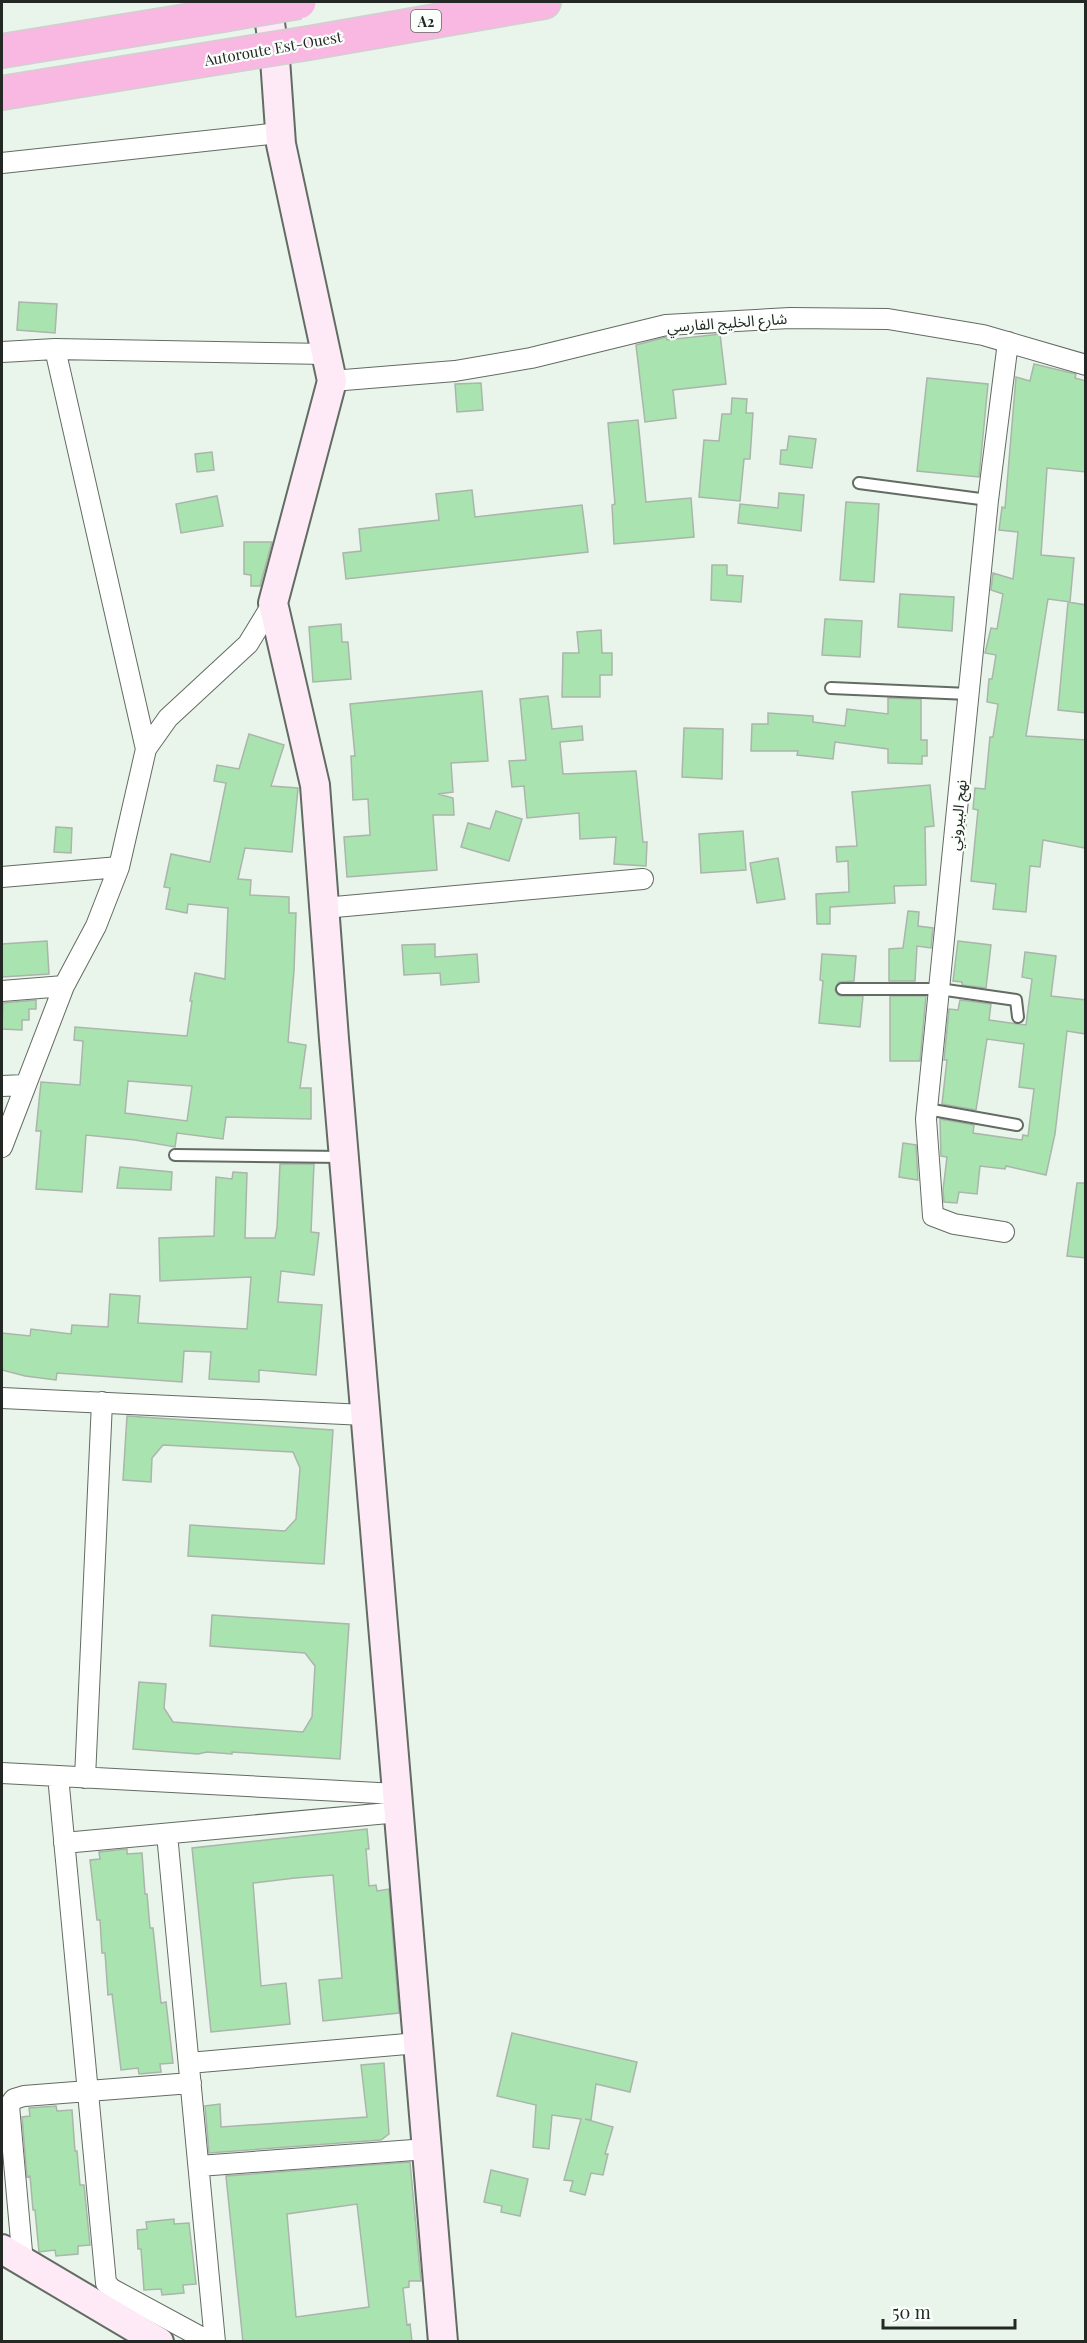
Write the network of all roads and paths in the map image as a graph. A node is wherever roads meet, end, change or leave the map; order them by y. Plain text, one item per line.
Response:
1 (267, 2) edge
2 (299, 2) edge
3 (544, 2) edge
4 (2, 51) edge
5 (2, 93) edge
6 (279, 133) junction
7 (2, 163) edge
8 (1008, 342) junction
9 (55, 349) junction
10 (2, 352) edge
11 (1086, 365) edge
12 (329, 368) junction
13 (859, 483) dead end
14 (988, 500) junction
15 (273, 603) junction
16 (831, 688) dead end
17 (969, 694) junction
18 (146, 749) junction
19 (119, 867) junction
20 (2, 877) edge
21 (643, 879) dead end
22 (324, 908) junction
23 (64, 986) junction
24 (842, 989) dead end
25 (939, 989) junction
26 (2, 991) edge
27 (1018, 1017) dead end
28 (25, 1085) junction
29 (2, 1086) edge
30 (927, 1109) junction
31 (1017, 1125) dead end
32 (2, 1147) edge
33 (175, 1155) dead end
34 (343, 1157) junction
35 (1004, 1232) dead end
36 (2, 1398) edge
37 (102, 1402) junction
38 (365, 1415) junction
39 (2, 1773) edge
40 (58, 1776) junction
41 (86, 1778) junction
42 (398, 1803) junction
43 (167, 1834) junction
44 (64, 1843) junction
45 (418, 2043) junction
46 (189, 2063) junction
47 (191, 2083) junction
48 (87, 2091) junction
49 (427, 2149) junction
50 (199, 2166) junction
51 (12, 2256) edge
52 (159, 2342) edge
53 (210, 2342) edge
54 (215, 2342) edge
55 (443, 2342) edge

1 - 6 street
2 - 4 highway, bridge
3 - 5 highway, Autoroute Est-Ouest / A2, bridge
6 - 7 street
6 - 12 street
8 - 11 street, شارع الخليج الفارسي
8 - 12 street, شارع الخليج الفارسي
8 - 14 street, نهج البيروني
9 - 10 street, شارع الخليج الفارسي
9 - 12 street, شارع الخليج الفارسي
9 - 18 street
12 - 15 street
13 - 14 lane
14 - 17 street, نهج البيروني
15 - 18 street
15 - 22 street
16 - 17 lane
17 - 25 street, نهج البيروني
18 - 19 street
19 - 20 street
19 - 23 street
21 - 22 street
22 - 34 street
23 - 26 street
23 - 28 street
24 - 25 lane
25 - 27 lane
25 - 30 street, نهج البيروني
28 - 29 street
28 - 32 street
30 - 31 lane
30 - 35 street, نهج البيروني
33 - 34 lane
34 - 38 street
36 - 37 street
37 - 38 street
37 - 41 street
38 - 42 street
39 - 40 street
40 - 41 street
40 - 44 street
41 - 42 street
42 - 43 street
42 - 45 street
43 - 44 street
43 - 46 street
44 - 48 street
45 - 46 street
45 - 49 street
46 - 47 street
47 - 48 street
47 - 50 street
48 - 51 street
48 - 53 street
49 - 50 street
49 - 55 street
50 - 54 street
51 - 52 street

